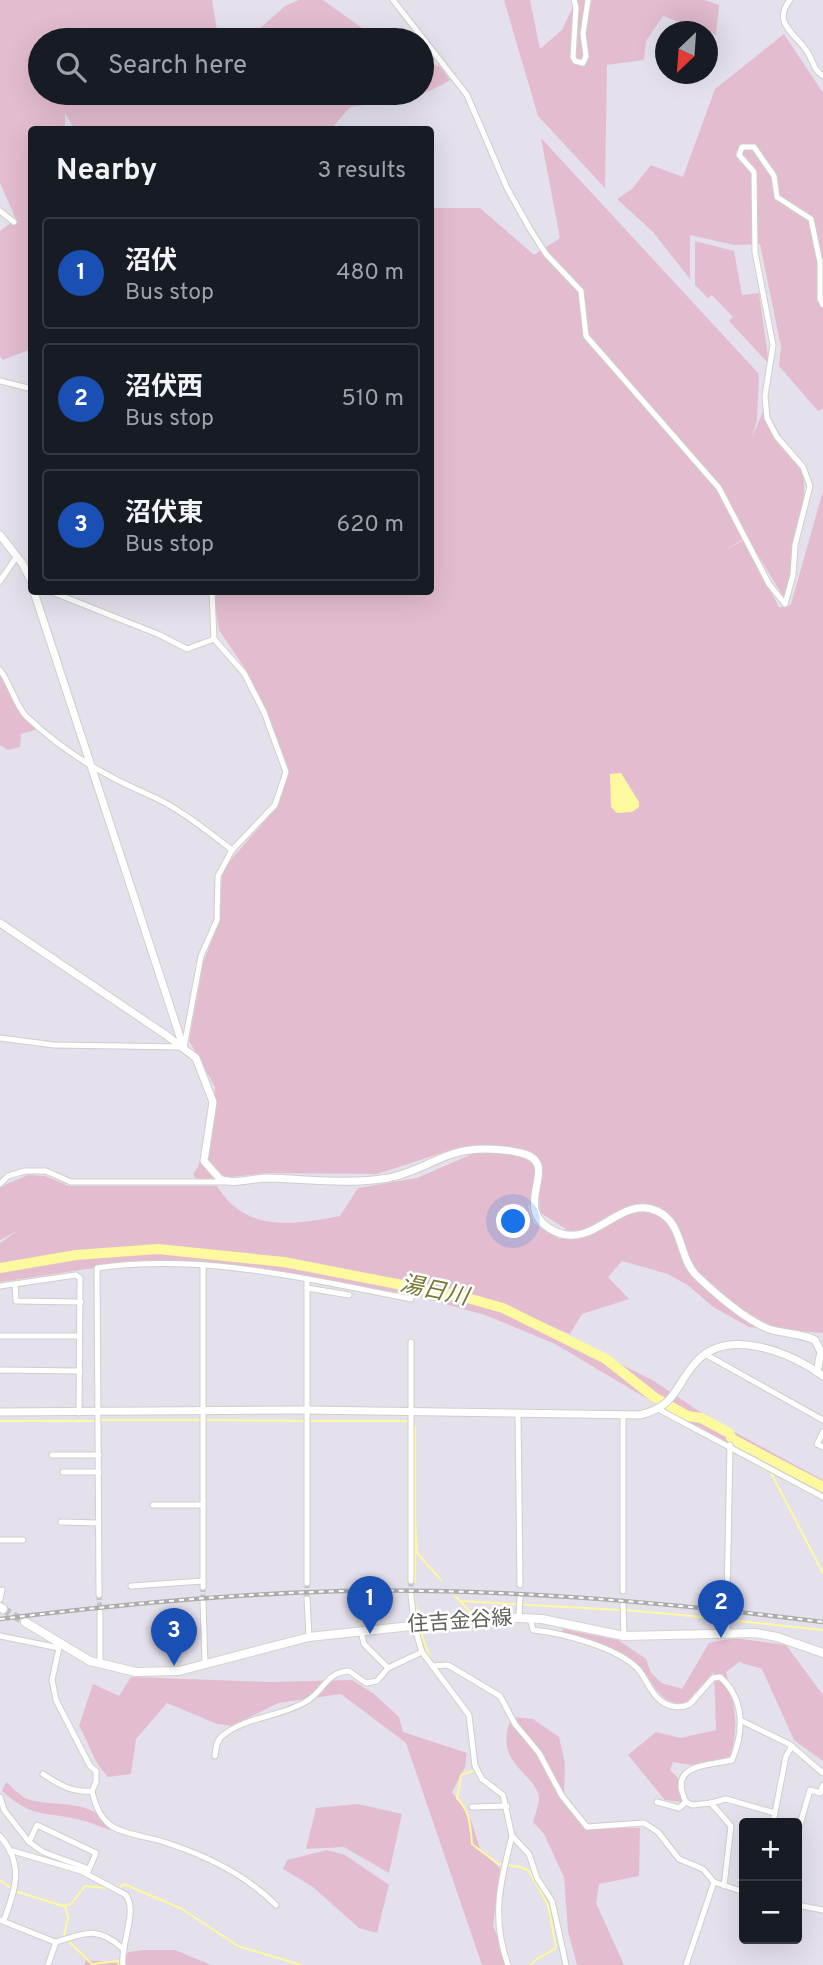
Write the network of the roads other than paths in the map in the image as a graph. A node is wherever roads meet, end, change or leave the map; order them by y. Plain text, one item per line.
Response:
1 (393, 0) edge
2 (574, 0) edge
3 (588, 0) edge
4 (790, 0) edge
5 (415, 28) edge
6 (434, 53) edge
7 (823, 76) edge
8 (0, 211) edge
9 (13, 222) dead end
10 (823, 305) edge
11 (0, 381) edge
12 (28, 388) edge
13 (0, 535) edge
14 (17, 556) junction
15 (28, 576) edge
16 (0, 581) edge
17 (35, 595) edge
18 (60, 595) edge
19 (212, 595) edge
20 (214, 639) junction
21 (0, 670) edge
22 (93, 767) junction
23 (232, 850) junction
24 (0, 923) edge
25 (0, 1038) edge
26 (184, 1047) junction
27 (225, 1182) junction
28 (0, 1184) edge
29 (203, 1265) junction
30 (307, 1279) junction
31 (15, 1284) junction
32 (0, 1286) edge
33 (307, 1288) junction
34 (349, 1295) dead end
35 (411, 1299) dead end
36 (81, 1302) junction
37 (0, 1336) edge
38 (79, 1336) junction
39 (411, 1342) dead end
40 (705, 1354) junction
41 (0, 1370) edge
42 (80, 1371) junction
43 (820, 1374) edge
44 (659, 1408) junction
45 (0, 1412) edge
46 (411, 1412) junction
47 (518, 1412) junction
48 (79, 1413) junction
49 (622, 1416) junction
50 (203, 1417) junction
51 (306, 1417) junction
52 (99, 1418) junction
53 (823, 1420) edge
54 (823, 1432) edge
55 (730, 1445) junction
56 (823, 1447) edge
57 (52, 1455) dead end
58 (99, 1455) junction
59 (63, 1472) dead end
60 (99, 1472) junction
61 (823, 1497) edge
62 (153, 1505) dead end
63 (204, 1505) junction
64 (61, 1522) dead end
65 (99, 1523) junction
66 (23, 1540) dead end
67 (0, 1541) edge
68 (411, 1581) tunnel mouth
69 (307, 1583) tunnel mouth
70 (520, 1585) dead end
71 (131, 1586) dead end
72 (2, 1590) edge
73 (623, 1591) dead end
74 (411, 1594) tunnel mouth
75 (99, 1595) tunnel mouth
76 (0, 1599) edge
77 (307, 1599) tunnel mouth
78 (203, 1601) tunnel mouth
79 (520, 1601) dead end
80 (727, 1601) dead end
81 (623, 1604) dead end
82 (100, 1612) tunnel mouth
83 (727, 1613) dead end
84 (519, 1617) junction
85 (530, 1618) junction
86 (25, 1622) tunnel mouth
87 (414, 1625) junction
88 (361, 1631) junction
89 (727, 1632) junction
90 (0, 1636) edge
91 (624, 1636) junction
92 (309, 1637) junction
93 (60, 1646) junction
94 (422, 1652) junction
95 (823, 1653) edge
96 (100, 1664) junction
97 (205, 1664) junction
98 (432, 1666) junction
99 (388, 1668) junction
100 (742, 1721) junction
101 (792, 1746) junction
102 (215, 1756) dead end
103 (823, 1773) edge
104 (43, 1774) dead end
105 (823, 1785) edge
106 (92, 1791) junction
107 (0, 1797) edge
108 (657, 1802) dead end
109 (686, 1802) junction
110 (711, 1803) junction
111 (507, 1806) junction
112 (472, 1807) dead end
113 (775, 1813) junction
114 (774, 1818) edge
115 (802, 1818) edge
116 (0, 1836) edge
117 (512, 1836) junction
118 (29, 1842) junction
119 (13, 1851) junction
120 (88, 1871) junction
121 (714, 1882) junction
122 (724, 1886) junction
123 (739, 1890) edge
124 (276, 1905) dead end
125 (802, 1906) edge
126 (823, 1910) edge
127 (2, 1920) edge
128 (59, 1941) junction
129 (122, 1948) junction
130 (48, 1965) edge
131 (123, 1965) edge
132 (508, 1965) edge
133 (566, 1965) edge
134 (686, 1965) edge

1 - 5 street
2 - 3 street
4 - 7 street
6 - 10 street
8 - 9 street
11 - 12 street
13 - 14 street
14 - 15 street
14 - 16 street
17 - 22 street
18 - 20 street
19 - 20 street
20 - 23 street
21 - 22 street
22 - 23 street
22 - 26 street
23 - 26 street
24 - 26 street
25 - 26 street
26 - 27 street
27 - 28 street
27 - 43 street
29 - 30 street
29 - 50 street
29 - 52 street
30 - 33 street
30 - 35 street
31 - 32 street
31 - 36 street
31 - 36 street
33 - 34 street
33 - 51 street
36 - 38 street
37 - 38 street
38 - 42 street
39 - 46 street
40 - 43 street
40 - 44 street
40 - 53 street
41 - 42 street
42 - 48 street
44 - 49 street
44 - 55 street
45 - 48 street
46 - 47 street
46 - 51 street
46 - 68 street
47 - 49 street
47 - 70 street
48 - 52 street
49 - 73 street
50 - 51 street
50 - 52 street
50 - 63 street
51 - 69 street
52 - 58 street
54 - 56 street
55 - 61 street
55 - 80 street
57 - 58 street
58 - 60 street
59 - 60 street
60 - 65 street
62 - 63 street
63 - 71 street
64 - 65 street
65 - 75 street
66 - 67 street
72 - 76 street
74 - 87 street
77 - 92 street
78 - 97 street
79 - 84 street
81 - 91 street
82 - 96 street
83 - 89 street
84 - 85 main road, 住吉金谷線
84 - 87 main road, 住吉金谷線
85 - 91 main road, 住吉金谷線
85 - 100 street
86 - 93 main road, 住吉金谷線
87 - 88 main road, 住吉金谷線
87 - 94 street
88 - 92 main road, 住吉金谷線
88 - 99 street
89 - 91 main road, 住吉金谷線
89 - 95 main road, 住吉金谷線
90 - 93 street
92 - 97 main road, 住吉金谷線
93 - 96 main road, 住吉金谷線
93 - 106 street
94 - 98 street
94 - 99 street
96 - 97 main road, 住吉金谷線
98 - 111 street
98 - 121 street
99 - 102 street
100 - 101 street
100 - 109 street
101 - 103 street
101 - 113 street
104 - 106 street
105 - 115 street
106 - 124 street
107 - 118 street
108 - 109 street
109 - 110 street
110 - 113 street
110 - 122 street
111 - 112 street
111 - 117 street
113 - 114 street
116 - 119 street
117 - 132 street
117 - 133 street
118 - 120 street
118 - 120 street
119 - 120 street
119 - 127 street
120 - 129 street
121 - 122 street
121 - 134 street
122 - 123 street
125 - 126 street
127 - 128 street
128 - 129 street
128 - 130 street
129 - 131 street

